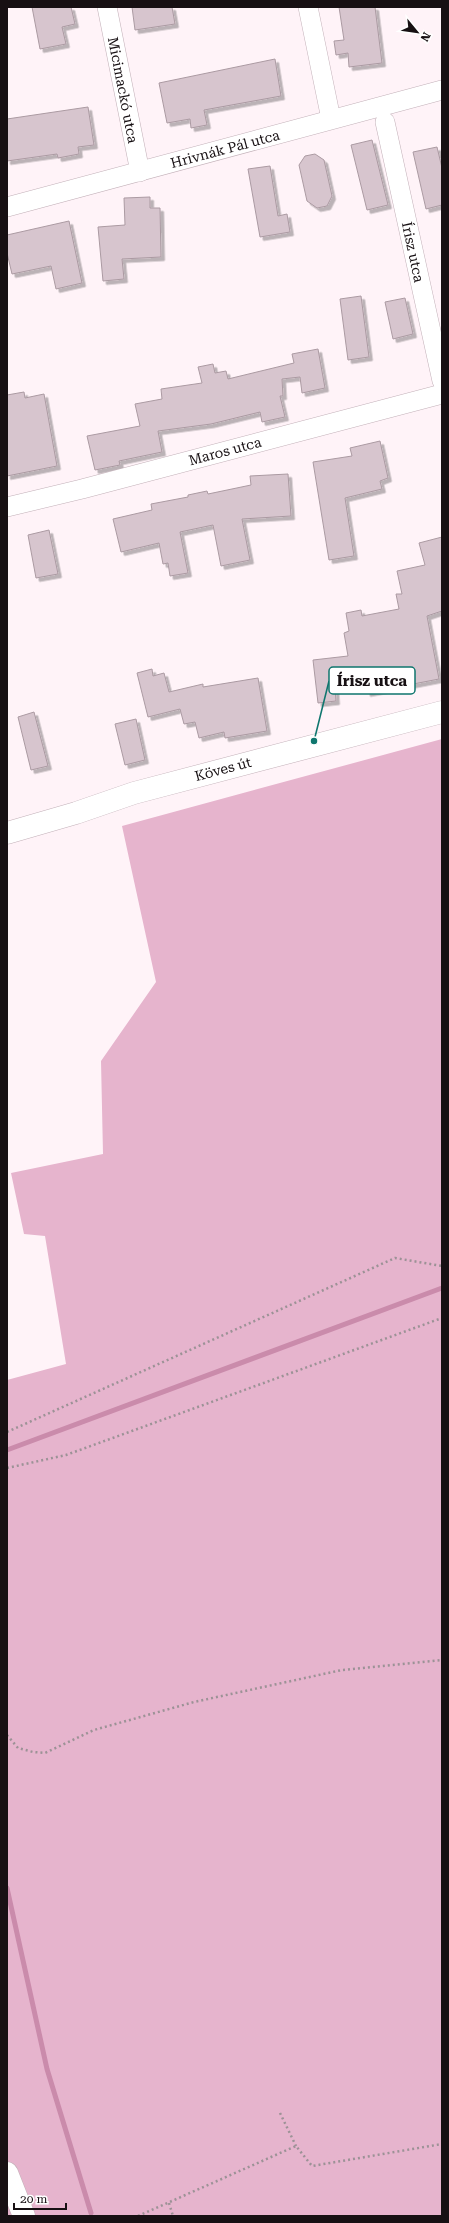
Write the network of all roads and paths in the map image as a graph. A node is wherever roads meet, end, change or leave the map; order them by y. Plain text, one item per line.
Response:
1 (107, 7) edge
2 (308, 7) edge
3 (442, 90) edge
4 (331, 119) junction
5 (385, 122) dead end
6 (140, 172) junction
7 (7, 207) edge
8 (442, 381) edge
9 (442, 394) edge
10 (7, 507) edge
11 (442, 712) edge
12 (7, 833) edge
13 (442, 1266) edge
14 (442, 1318) edge
15 (7, 1432) edge
16 (7, 1468) edge
17 (442, 1660) edge
18 (7, 1735) edge
19 (280, 2113) dead end
20 (442, 2144) edge
21 (296, 2146) junction
22 (7, 2173) edge
23 (170, 2202) junction
24 (24, 2216) edge
25 (138, 2216) edge
26 (173, 2216) edge

1 - 6 street, Micimackó utca
2 - 4 street
3 - 4 street, Hrivnák Pál utca
4 - 6 street, Hrivnák Pál utca
5 - 8 street, Írisz utca
6 - 7 street, Hrivnák Pál utca
9 - 10 street, Maros utca
11 - 12 street, Köves út
13 - 15 path
14 - 16 path
17 - 18 path
19 - 21 path
20 - 21 path
21 - 23 path
22 - 24 street
23 - 25 path
23 - 26 path

